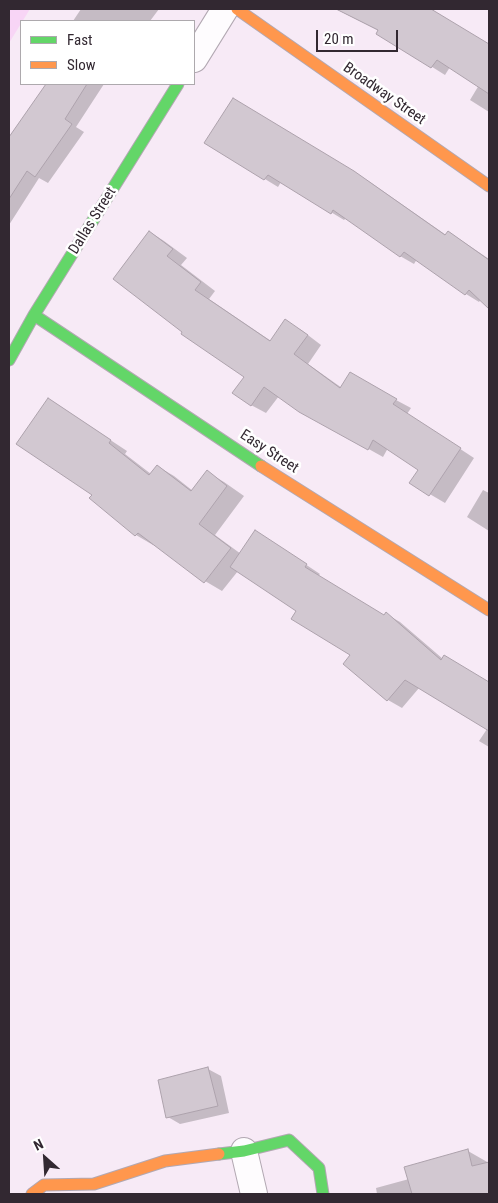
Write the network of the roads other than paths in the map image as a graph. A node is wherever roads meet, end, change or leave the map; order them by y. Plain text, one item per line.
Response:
1 (225, 9) edge
2 (238, 9) edge
3 (195, 56) edge
4 (177, 85) edge
5 (489, 186) edge
6 (34, 315) junction
7 (9, 360) edge
8 (489, 610) edge
9 (244, 1151) junction
10 (94, 1189) edge
11 (32, 1194) edge
12 (254, 1194) edge
13 (324, 1194) edge

1 - 3 street
2 - 5 street, Broadway Street
4 - 6 street, Dallas Street
6 - 7 street, Dallas Street
6 - 8 street, Easy Street
9 - 10 street
9 - 12 street
9 - 13 street
10 - 11 street

